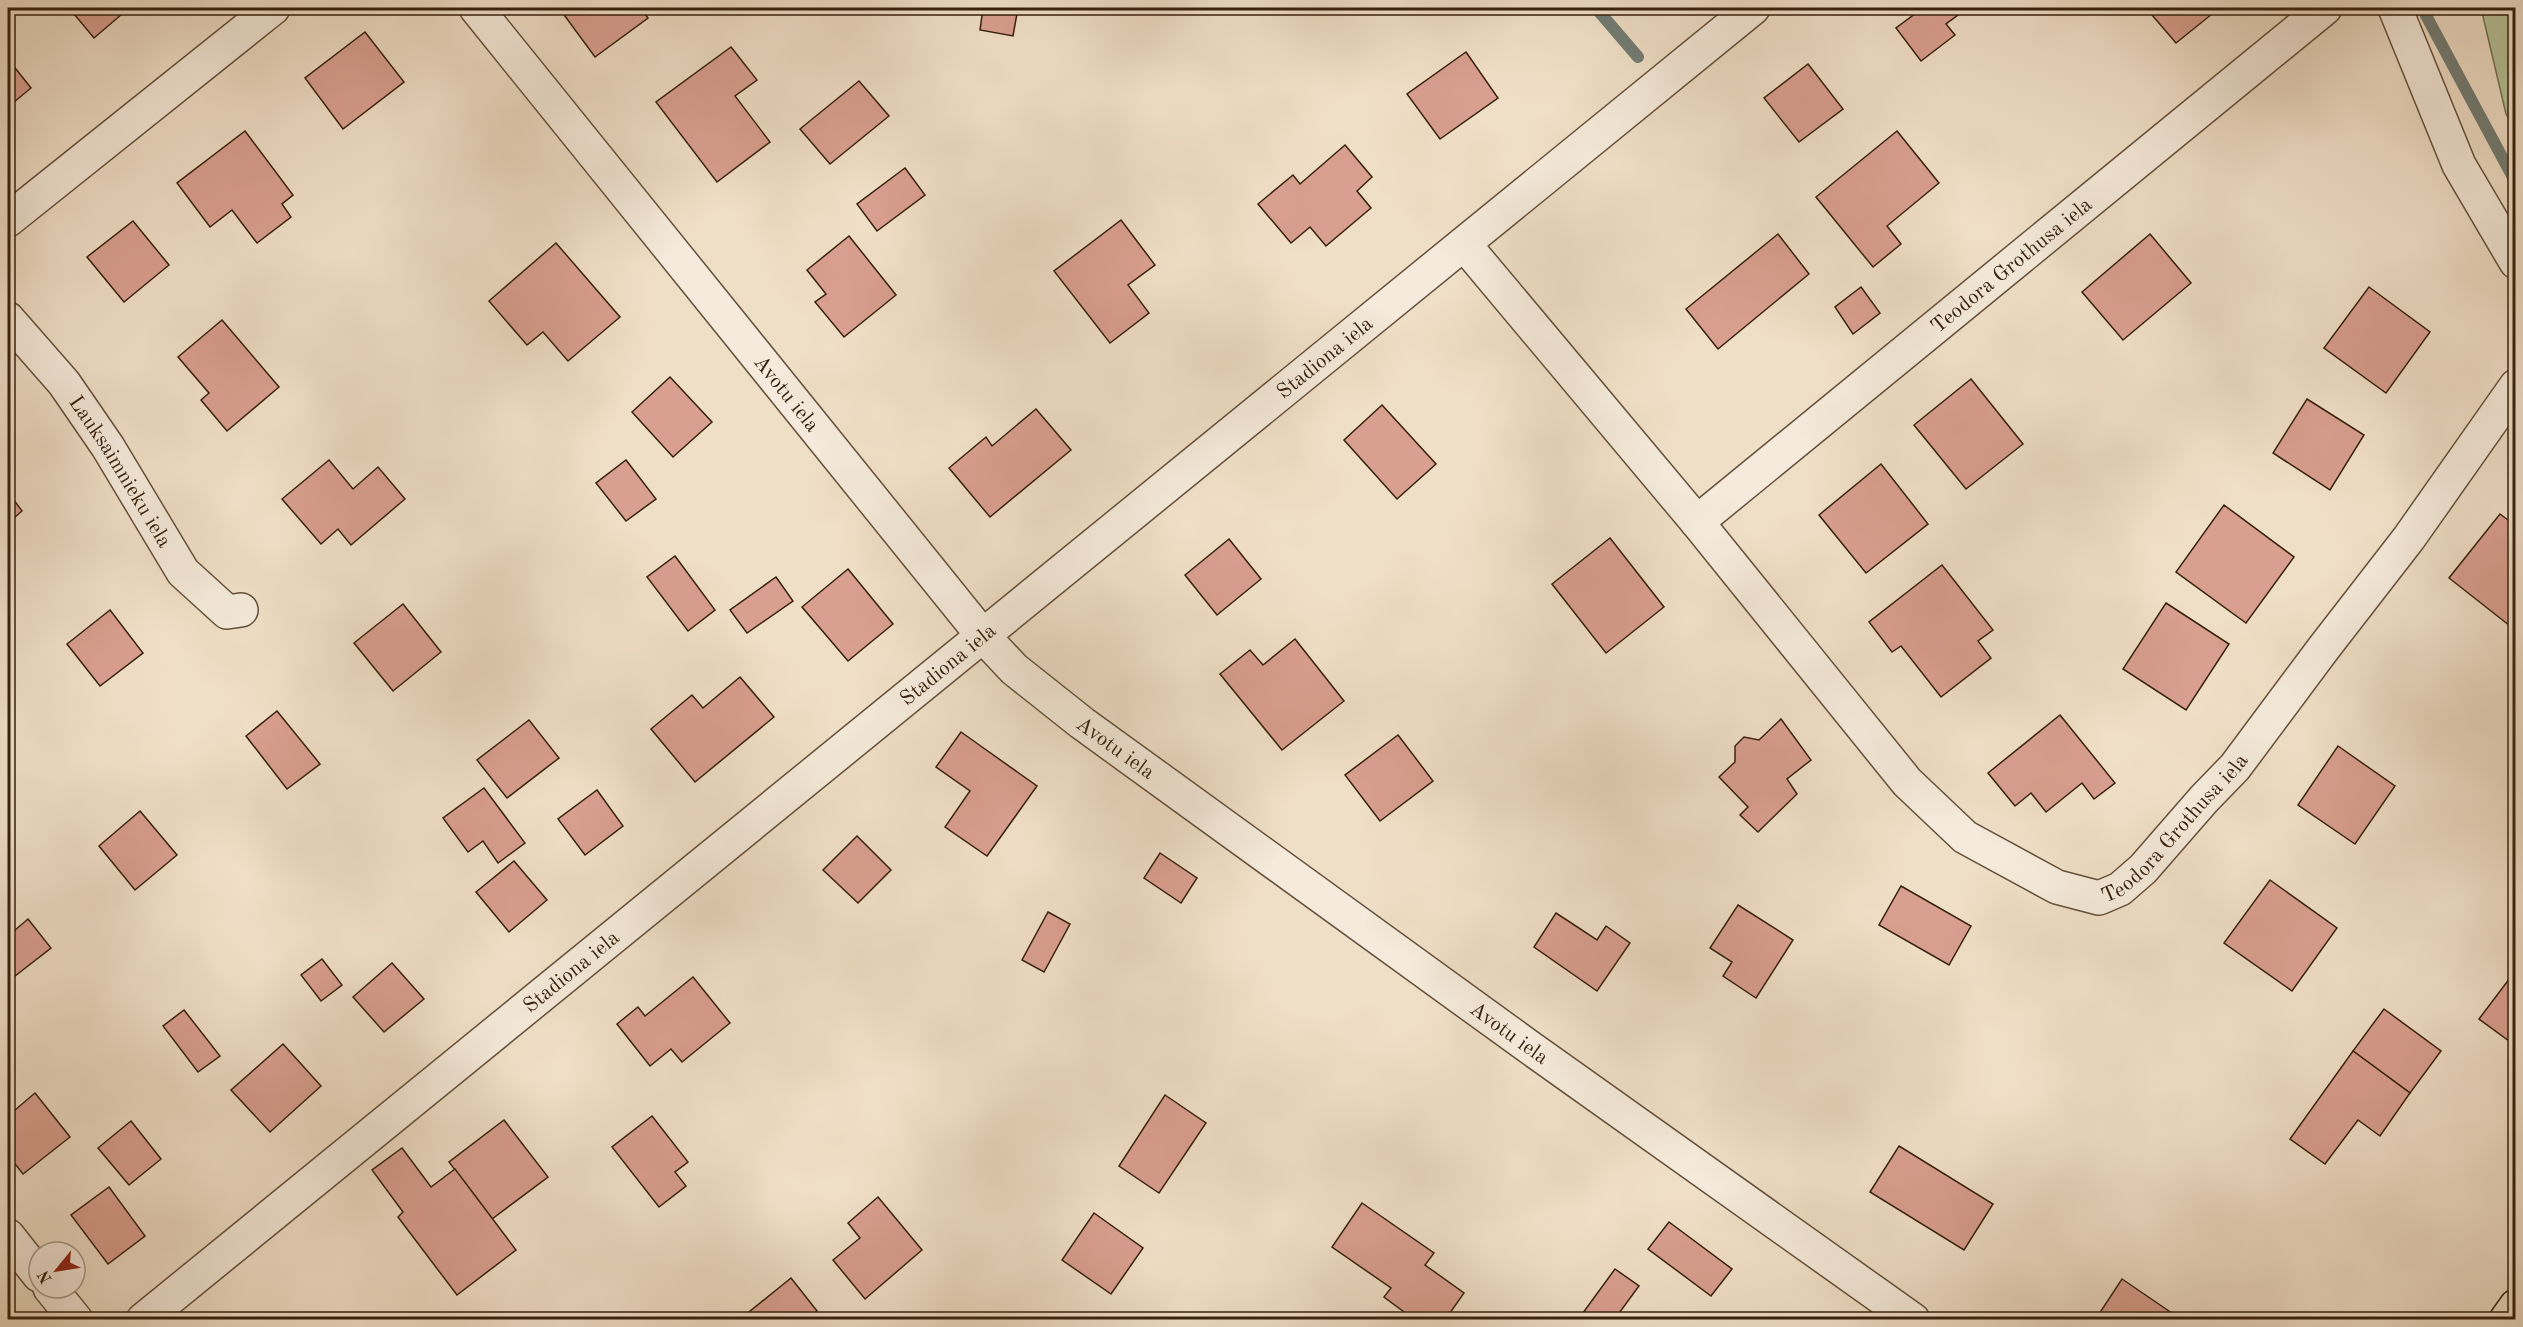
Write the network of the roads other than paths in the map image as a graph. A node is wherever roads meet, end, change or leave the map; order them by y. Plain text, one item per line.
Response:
1 (273, 8) edge
2 (476, 8) edge
3 (1753, 8) edge
4 (2325, 8) edge
5 (2395, 8) edge
6 (8, 220) edge
7 (1464, 244) junction
8 (2516, 262) edge
9 (8, 319) edge
10 (2516, 386) edge
11 (1697, 522) junction
12 (241, 610) dead end
13 (983, 636) junction
14 (8, 1236) edge
15 (27, 1260) edge
16 (60, 1300) edge
17 (2516, 1306) edge
18 (76, 1320) edge
19 (143, 1320) edge
20 (1914, 1320) edge
21 (2506, 1320) edge

1 - 6 street
2 - 13 street, Avotu iela
3 - 7 street, Stadiona iela
4 - 11 street, Teodora Grothusa iela
5 - 8 street
7 - 11 street, Teodora Grothusa iela
7 - 13 street, Stadiona iela
9 - 12 street, Lauksaimnieku iela
10 - 11 street, Teodora Grothusa iela
13 - 19 street, Stadiona iela
13 - 20 street, Avotu iela
14 - 15 street
16 - 18 street
17 - 21 main road

